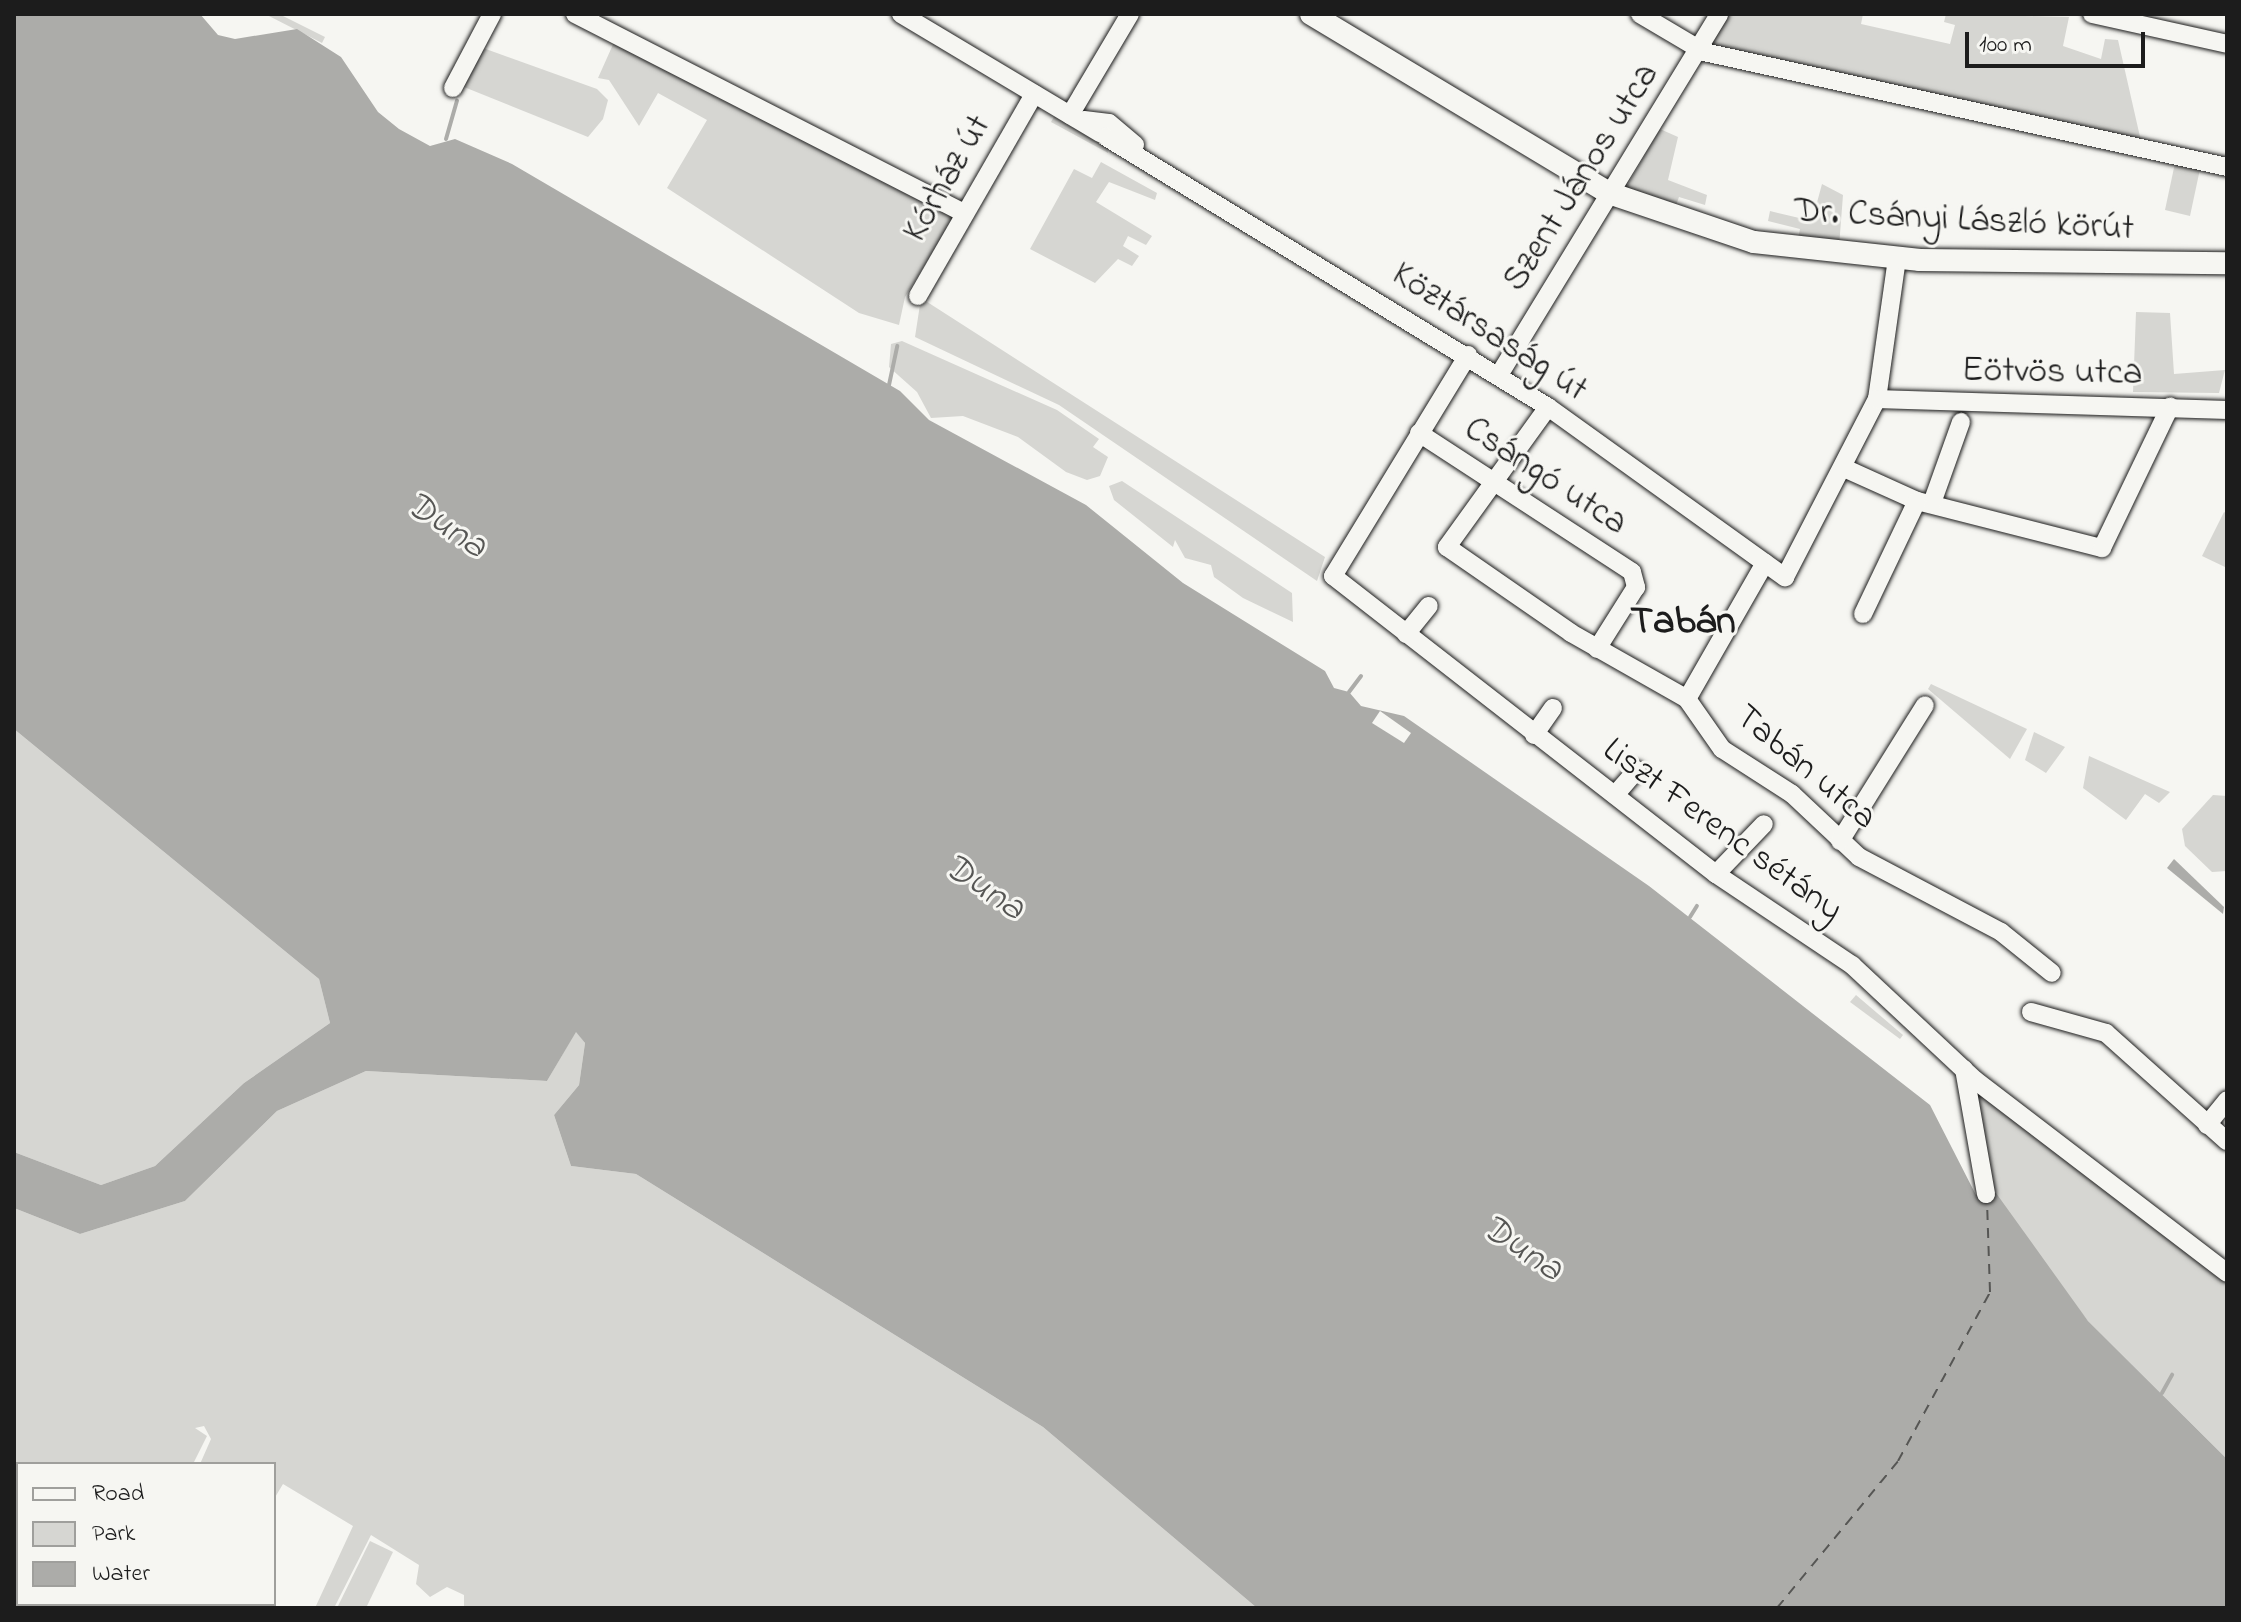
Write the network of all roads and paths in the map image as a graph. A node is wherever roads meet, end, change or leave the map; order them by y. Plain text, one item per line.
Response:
1 (492, 14) edge
2 (575, 14) edge
3 (901, 14) edge
4 (1130, 14) edge
5 (1311, 14) edge
6 (1640, 14) edge
7 (1719, 14) edge
8 (2092, 14) edge
9 (2158, 21) edge
10 (2218, 37) edge
11 (2227, 44) edge
12 (1697, 50) junction
13 (453, 88) dead end
14 (1034, 94) junction
15 (1075, 118) junction
16 (1147, 160) junction
17 (2227, 167) edge
18 (1609, 193) junction
19 (965, 214) junction
20 (1897, 259) junction
21 (2227, 263) edge
22 (918, 296) dead end
23 (1468, 355) junction
24 (1499, 375) junction
25 (1877, 399) junction
26 (1548, 407) junction
27 (2170, 407) junction
28 (2226, 407) edge
29 (1961, 422) dead end
30 (1419, 433) junction
31 (1844, 468) junction
32 (1491, 484) junction
33 (1925, 502) junction
34 (1765, 563) junction
35 (1429, 606) dead end
36 (1863, 614) dead end
37 (1406, 634) junction
38 (1597, 649) junction
39 (1687, 699) junction
40 (1925, 705) dead end
41 (1553, 708) dead end
42 (1534, 735) junction
43 (1637, 770) dead end
44 (1615, 795) junction
45 (1764, 824) dead end
46 (1840, 841) junction
47 (1716, 874) junction
48 (2052, 973) dead end
49 (2031, 1012) dead end
50 (1964, 1069) junction
51 (2227, 1100) edge
52 (2207, 1125) junction
53 (2227, 1141) edge
54 (1986, 1194) dead end
55 (2227, 1273) edge

1 - 13 street
2 - 19 street
3 - 14 street
4 - 15 street
5 - 18 main road, Dr. Csányi László körút
6 - 12 street
7 - 12 street, Szent János utca
8 - 9 street
9 - 10 street
10 - 11 street
12 - 17 street
12 - 18 street, Szent János utca
14 - 15 street
14 - 19 street, Kórház út
15 - 16 street, Köztársaság út
15 - 16 street, Köztársaság út
16 - 23 street, Köztársaság út
18 - 20 main road, Dr. Csányi László körút
18 - 24 street, Szent János utca
19 - 22 street, Kórház út
20 - 21 main road, Dr. Csányi László körút
20 - 25 street
23 - 24 street, Köztársaság út
23 - 30 street
24 - 26 street, Köztársaság út
25 - 27 street, Eötvös utca
25 - 31 street
26 - 32 street
26 - 34 street, Köztársaság út
27 - 28 street, Eötvös utca
27 - 33 street
29 - 33 street
30 - 32 street, Csángó utca
30 - 37 street, Liszt Ferenc sétány
31 - 33 street
31 - 34 street, Köztársaság út
32 - 38 street, Csángó utca
32 - 38 street, Tabán utca
33 - 36 street
34 - 39 street
35 - 37 street
37 - 42 street, Liszt Ferenc sétány
38 - 39 street, Tabán utca
39 - 46 street, Tabán utca
40 - 46 street
41 - 42 street
42 - 44 street, Liszt Ferenc sétány
43 - 44 street
44 - 47 street, Liszt Ferenc sétány
45 - 47 street
46 - 48 street, Tabán utca
47 - 50 street, Liszt Ferenc sétány
49 - 52 street
50 - 54 street
50 - 55 street, Liszt Ferenc sétány
51 - 52 street
52 - 53 street

